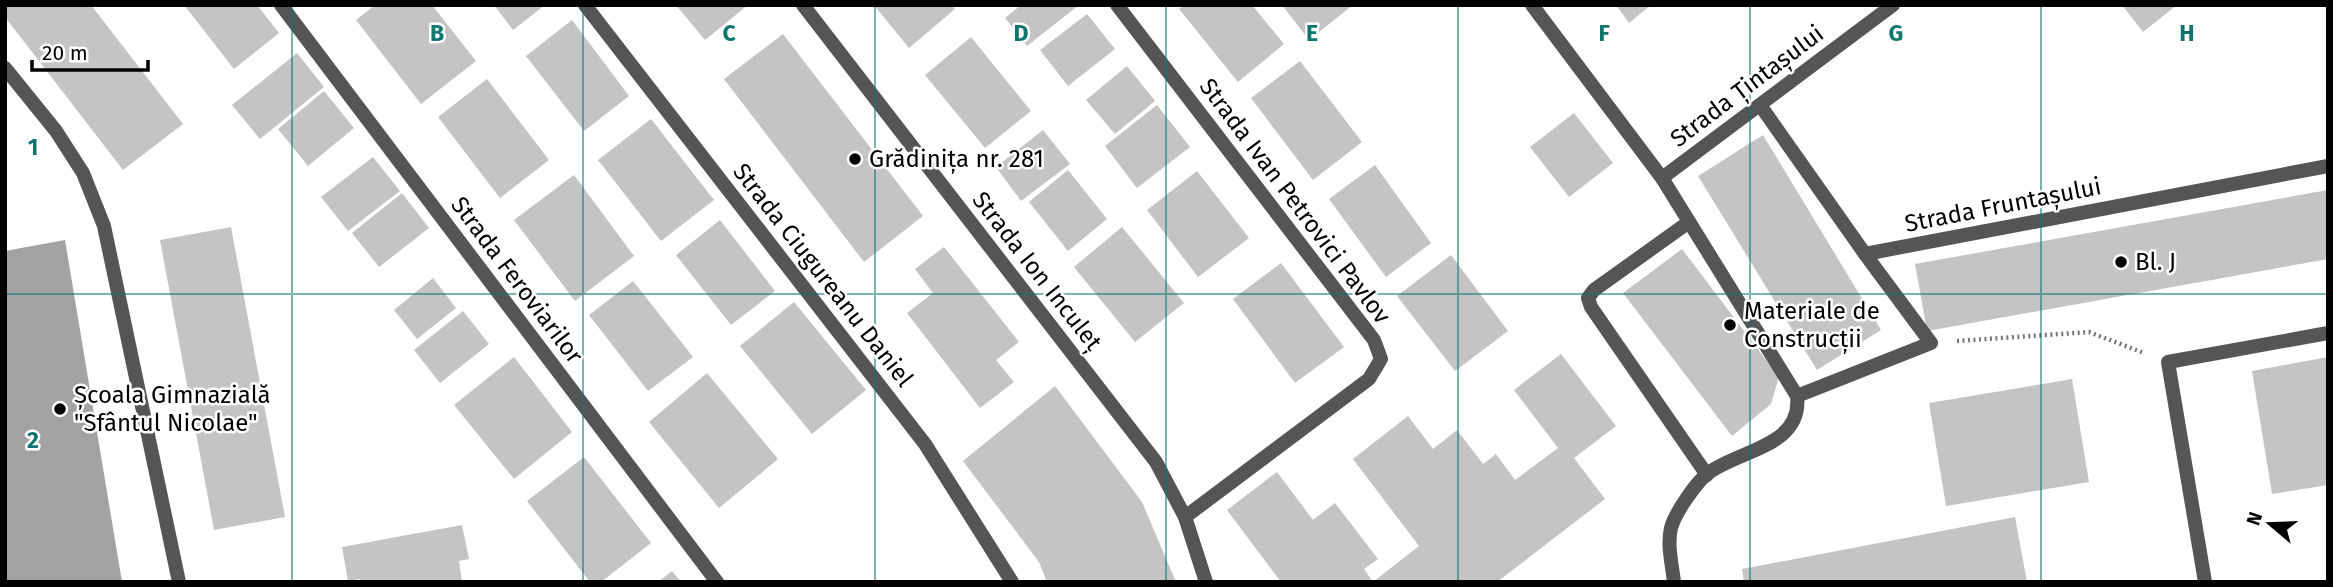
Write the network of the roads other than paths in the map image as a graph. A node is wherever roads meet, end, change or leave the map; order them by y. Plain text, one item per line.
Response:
1 (281, 5) edge
2 (585, 5) edge
3 (803, 5) edge
4 (1116, 5) edge
5 (1532, 5) edge
6 (1894, 5) edge
7 (5, 68) edge
8 (1760, 105) junction
9 (2328, 166) edge
10 (1662, 178) junction
11 (1689, 222) junction
12 (1865, 254) junction
13 (2328, 333) edge
14 (1797, 396) junction
15 (1707, 475) junction
16 (1185, 517) junction
17 (179, 582) edge
18 (717, 582) edge
19 (1012, 582) edge
20 (1206, 582) edge
21 (1674, 582) edge
22 (2204, 582) edge

1 - 18 street, Strada Feroviarilor
2 - 19 street, Strada Ciugureanu Daniel
3 - 16 street, Strada Ion Inculeț
4 - 16 street, Strada Ivan Petrovici Pavlov
5 - 10 street
6 - 8 street, Strada Țintașului
7 - 17 street
8 - 10 street, Strada Țintașului
8 - 12 street
9 - 12 street, Strada Fruntașului
10 - 11 street
11 - 14 street
11 - 15 street
12 - 14 street
13 - 22 street
14 - 15 street
15 - 21 street
16 - 20 street, Strada Ion Inculeț

